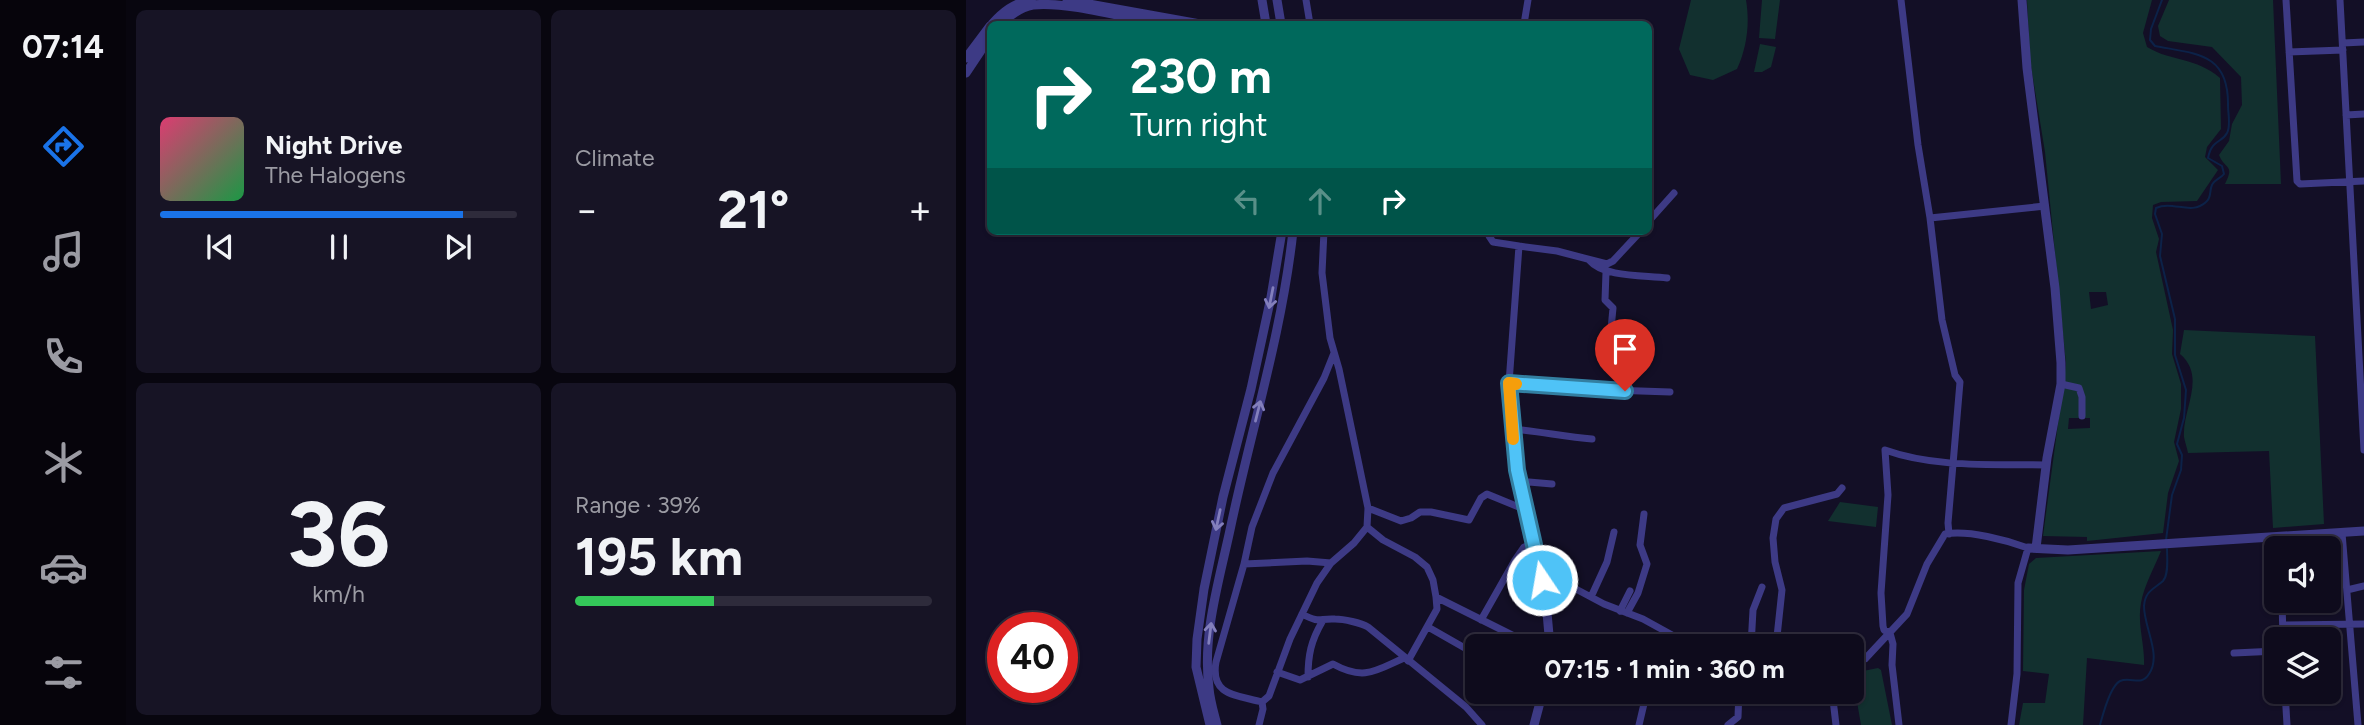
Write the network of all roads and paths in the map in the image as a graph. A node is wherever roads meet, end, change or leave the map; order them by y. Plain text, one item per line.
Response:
1 (1036, 0) edge
2 (1067, 0) edge
3 (1262, 0) edge
4 (1277, 0) edge
5 (1306, 0) edge
6 (1528, 0) edge
7 (1901, 0) edge
8 (2022, 0) edge
9 (2286, 0) edge
10 (2340, 0) edge
11 (995, 21) edge
12 (1003, 21) edge
13 (1144, 21) edge
14 (1183, 21) edge
15 (1266, 21) edge
16 (1280, 21) edge
17 (1310, 21) edge
18 (1524, 21) edge
19 (987, 30) edge
20 (2364, 41) edge
21 (987, 42) edge
22 (2343, 47) junction
23 (2290, 52) junction
24 (966, 58) edge
25 (966, 73) edge
26 (2364, 114) edge
27 (2346, 116) junction
28 (2351, 181) junction
29 (2364, 181) edge
30 (1674, 192) dead end
31 (2045, 206) junction
32 (1652, 217) edge
33 (1930, 218) junction
34 (1281, 235) edge
35 (1293, 235) edge
36 (1324, 235) edge
37 (1489, 235) edge
38 (1636, 235) edge
39 (1519, 246) junction
40 (1589, 260) junction
41 (1606, 272) junction
42 (1667, 278) dead end
43 (1611, 329) dead end
44 (2361, 335) edge
45 (1334, 352) junction
46 (1509, 383) junction
47 (2061, 384) junction
48 (1670, 392) dead end
49 (2082, 416) dead end
50 (1512, 429) junction
51 (1592, 439) dead end
52 (2364, 441) edge
53 (2364, 450) edge
54 (1954, 463) junction
55 (2046, 465) junction
56 (1520, 484) junction
57 (1552, 484) dead end
58 (1842, 488) dead end
59 (1368, 508) junction
60 (1526, 510) junction
61 (1644, 514) dead end
62 (1367, 527) junction
63 (2364, 531) edge
64 (1614, 532) dead end
65 (2342, 533) junction
66 (1949, 534) junction
67 (2295, 536) edge
68 (2264, 538) edge
69 (1534, 544) junction
70 (2032, 548) junction
71 (1331, 563) junction
72 (1244, 564) junction
73 (1542, 580) junction
74 (1559, 584) junction
75 (2364, 586) edge
76 (1762, 587) dead end
77 (2347, 590) junction
78 (1630, 591) dead end
79 (1436, 597) junction
80 (1591, 597) junction
81 (1546, 602) junction
82 (1624, 612) junction
83 (2283, 613) edge
84 (1302, 614) junction
85 (1481, 620) junction
86 (1322, 621) junction
87 (2364, 624) edge
88 (2283, 625) joint
89 (2350, 625) junction
90 (1428, 627) junction
91 (1890, 633) junction
92 (1510, 634) edge
93 (1549, 634) edge
94 (1666, 634) edge
95 (1752, 634) edge
96 (1777, 634) edge
97 (1465, 648) edge
98 (2264, 652) edge
99 (2234, 653) dead end
100 (1406, 659) junction
101 (1864, 660) edge
102 (1277, 672) junction
103 (1308, 677) junction
104 (1262, 702) junction
105 (1540, 704) edge
106 (1644, 704) edge
107 (1738, 704) edge
108 (1834, 704) edge
109 (2286, 704) edge
110 (1210, 725) edge
111 (1217, 725) edge
112 (1259, 725) edge
113 (1482, 725) edge
114 (1534, 725) edge
115 (1639, 725) edge
116 (1728, 725) edge
117 (1836, 725) edge
118 (1899, 725) edge
119 (2011, 725) edge
120 (2287, 725) edge
121 (2358, 725) edge

1 - 11 street
2 - 14 street
3 - 15 street
4 - 16 street
5 - 17 street
6 - 18 street
7 - 33 street
8 - 31 street
9 - 23 street
10 - 22 street
12 - 13 street
19 - 24 street
20 - 22 street
21 - 25 street
22 - 23 street
22 - 27 street
23 - 28 street
26 - 27 street
27 - 28 street
28 - 29 street
28 - 44 street
30 - 32 street
31 - 33 street
31 - 47 street
33 - 54 street
34 -> 110 street
111 -> 35 street
36 - 45 street
37 - 39 street
38 - 40 street
39 - 40 street
39 - 46 street
40 - 41 street
41 - 42 street
41 - 43 street
44 - 52 street
45 - 59 street
45 - 72 street
46 - 48 street
46 - 50 street
47 - 49 street
47 - 55 street
50 - 51 street
50 - 56 street
52 - 53 street
54 - 55 street
54 - 66 street
54 - 91 street
55 - 70 street
56 - 57 street
56 - 60 street
58 - 96 street
59 - 60 street
59 - 62 street
60 - 69 street
61 - 82 street
62 - 71 street
62 - 79 street
63 - 65 street
64 - 80 street
65 - 67 street
65 - 77 street
66 - 70 street
66 - 91 street
68 - 70 street
69 - 73 street
69 - 85 street
70 - 119 street
71 - 72 street
71 - 84 street
72 - 104 street
73 - 74 street
73 - 81 street
74 - 80 street
74 - 81 street
75 - 77 street
76 - 95 street
77 - 89 street
78 - 82 street
79 - 85 street
79 - 90 street
80 - 82 street
81 - 93 street
82 - 94 street
83 - 88 street
84 - 86 street
84 - 102 street
85 - 92 street
86 - 100 street
86 - 103 street
87 - 89 street
88 - 89 street
89 - 121 street
90 - 97 street
90 - 100 street
91 - 101 street
91 - 118 street
98 - 99 street
100 - 103 street
100 - 113 street
102 - 103 street
102 - 104 street
104 - 112 street
105 - 114 street
106 - 115 street
107 - 116 street
108 - 117 street
109 - 120 street

